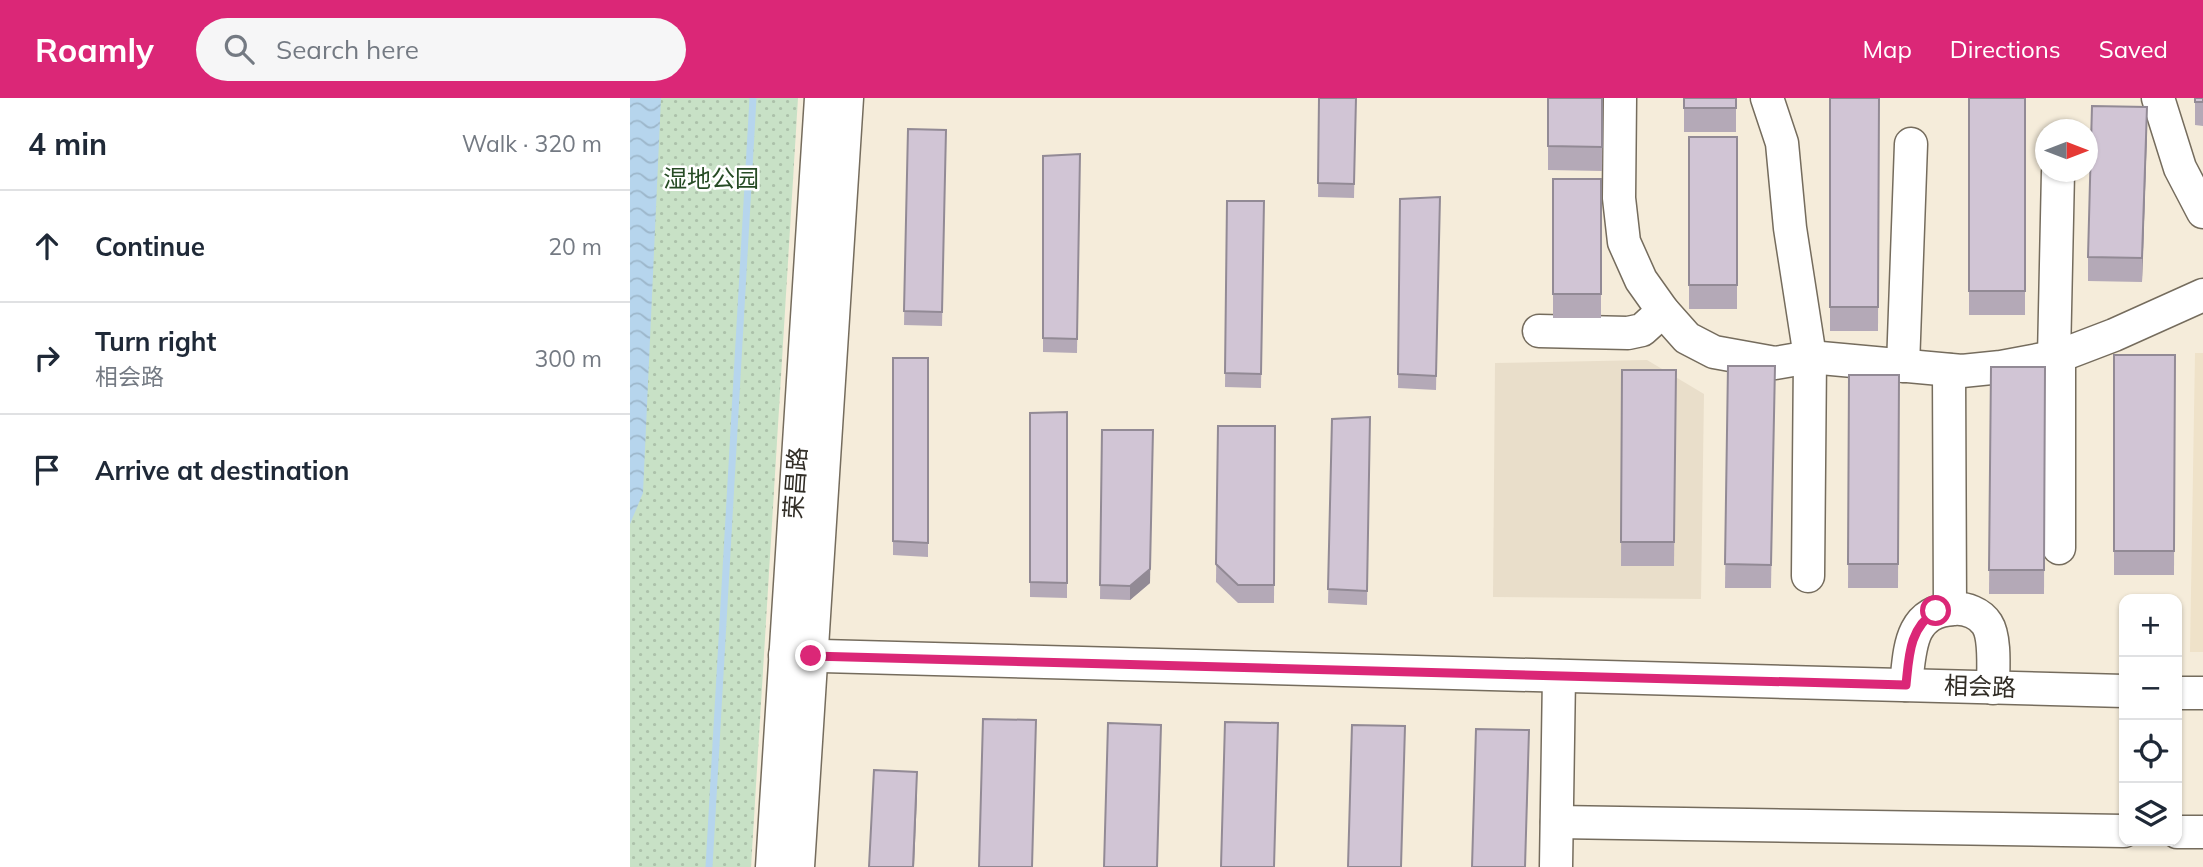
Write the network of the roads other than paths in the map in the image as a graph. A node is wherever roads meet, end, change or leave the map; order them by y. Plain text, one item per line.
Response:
1 (821, 98) edge
2 (847, 98) edge
3 (1620, 98) edge
4 (2138, 98) edge
5 (2150, 98) edge
6 (2158, 98) edge
7 (1772, 100) edge
8 (1911, 144) dead end
9 (2058, 182) edge
10 (2203, 212) edge
11 (2203, 295) edge
12 (1663, 311) junction
13 (1538, 331) dead end
14 (2056, 357) junction
15 (1810, 358) junction
16 (1903, 366) junction
17 (1949, 370) junction
18 (2059, 548) dead end
19 (1808, 576) dead end
20 (1950, 609) junction
21 (798, 656) junction
22 (1559, 676) junction
23 (1906, 685) junction
24 (1993, 688) junction
25 (2119, 691) edge
26 (2182, 693) edge
27 (2203, 693) edge
28 (1557, 822) junction
29 (2119, 831) edge
30 (2182, 832) edge
31 (2203, 832) edge
32 (772, 867) edge
33 (798, 867) edge
34 (1556, 867) edge

1 - 21 street, 荣昌路
2 - 21 street, 荣昌路
3 - 12 street
4 - 5 street
6 - 10 street
7 - 15 street
8 - 16 street
9 - 14 street
11 - 14 street
12 - 13 street
12 - 15 street
14 - 17 street
14 - 18 street
15 - 16 street
15 - 19 street
16 - 17 street
17 - 20 street
20 - 23 street
20 - 24 street
21 - 22 street, 相会路
21 - 32 street, 荣昌路
21 - 33 street, 荣昌路
22 - 23 street, 相会路
22 - 28 street
23 - 24 street, 相会路
24 - 25 street, 相会路
26 - 27 street
28 - 29 street
28 - 34 street
30 - 31 street

